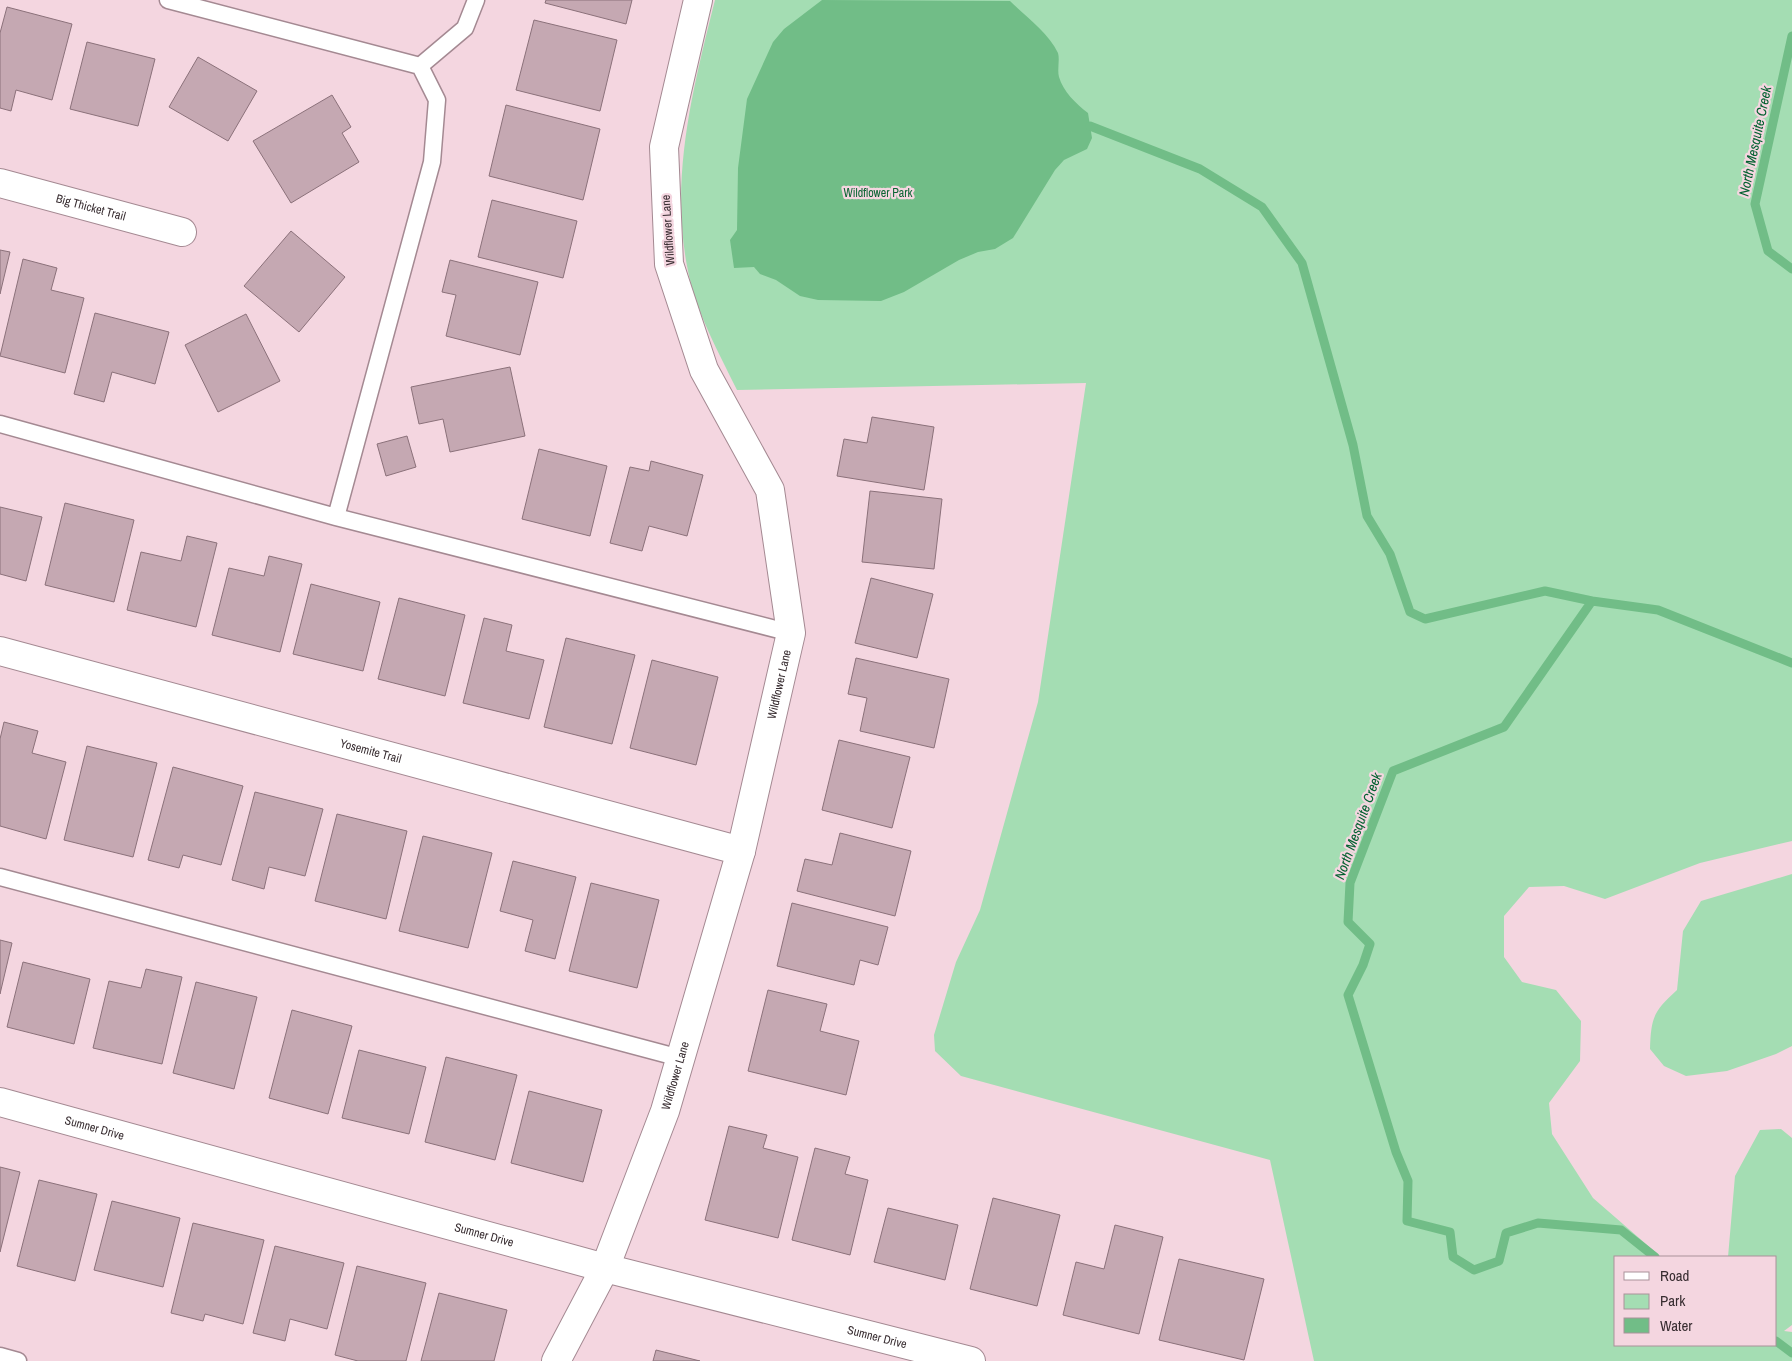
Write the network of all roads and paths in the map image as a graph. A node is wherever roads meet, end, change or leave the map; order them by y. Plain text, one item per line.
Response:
1 (168, 0) edge
2 (476, 0) edge
3 (698, 0) edge
4 (420, 66) junction
5 (0, 182) edge
6 (182, 232) dead end
7 (0, 424) edge
8 (336, 517) junction
9 (791, 633) junction
10 (0, 651) edge
11 (741, 851) junction
12 (0, 877) edge
13 (680, 1058) junction
14 (0, 1102) edge
15 (605, 1268) junction
16 (0, 1356) edge
17 (18, 1361) edge
18 (556, 1361) edge
19 (971, 1361) edge

1 - 4 lane
2 - 4 lane
3 - 9 street, Wildflower Lane
4 - 8 lane
5 - 6 street, Big Thicket Trail
7 - 8 lane
8 - 9 lane
9 - 11 street, Wildflower Lane
10 - 11 street, Yosemite Trail
11 - 13 street, Wildflower Lane
12 - 13 lane
13 - 15 street, Wildflower Lane
14 - 15 street, Sumner Drive
15 - 18 street, Wildflower Lane
15 - 19 street, Sumner Drive
16 - 17 lane

